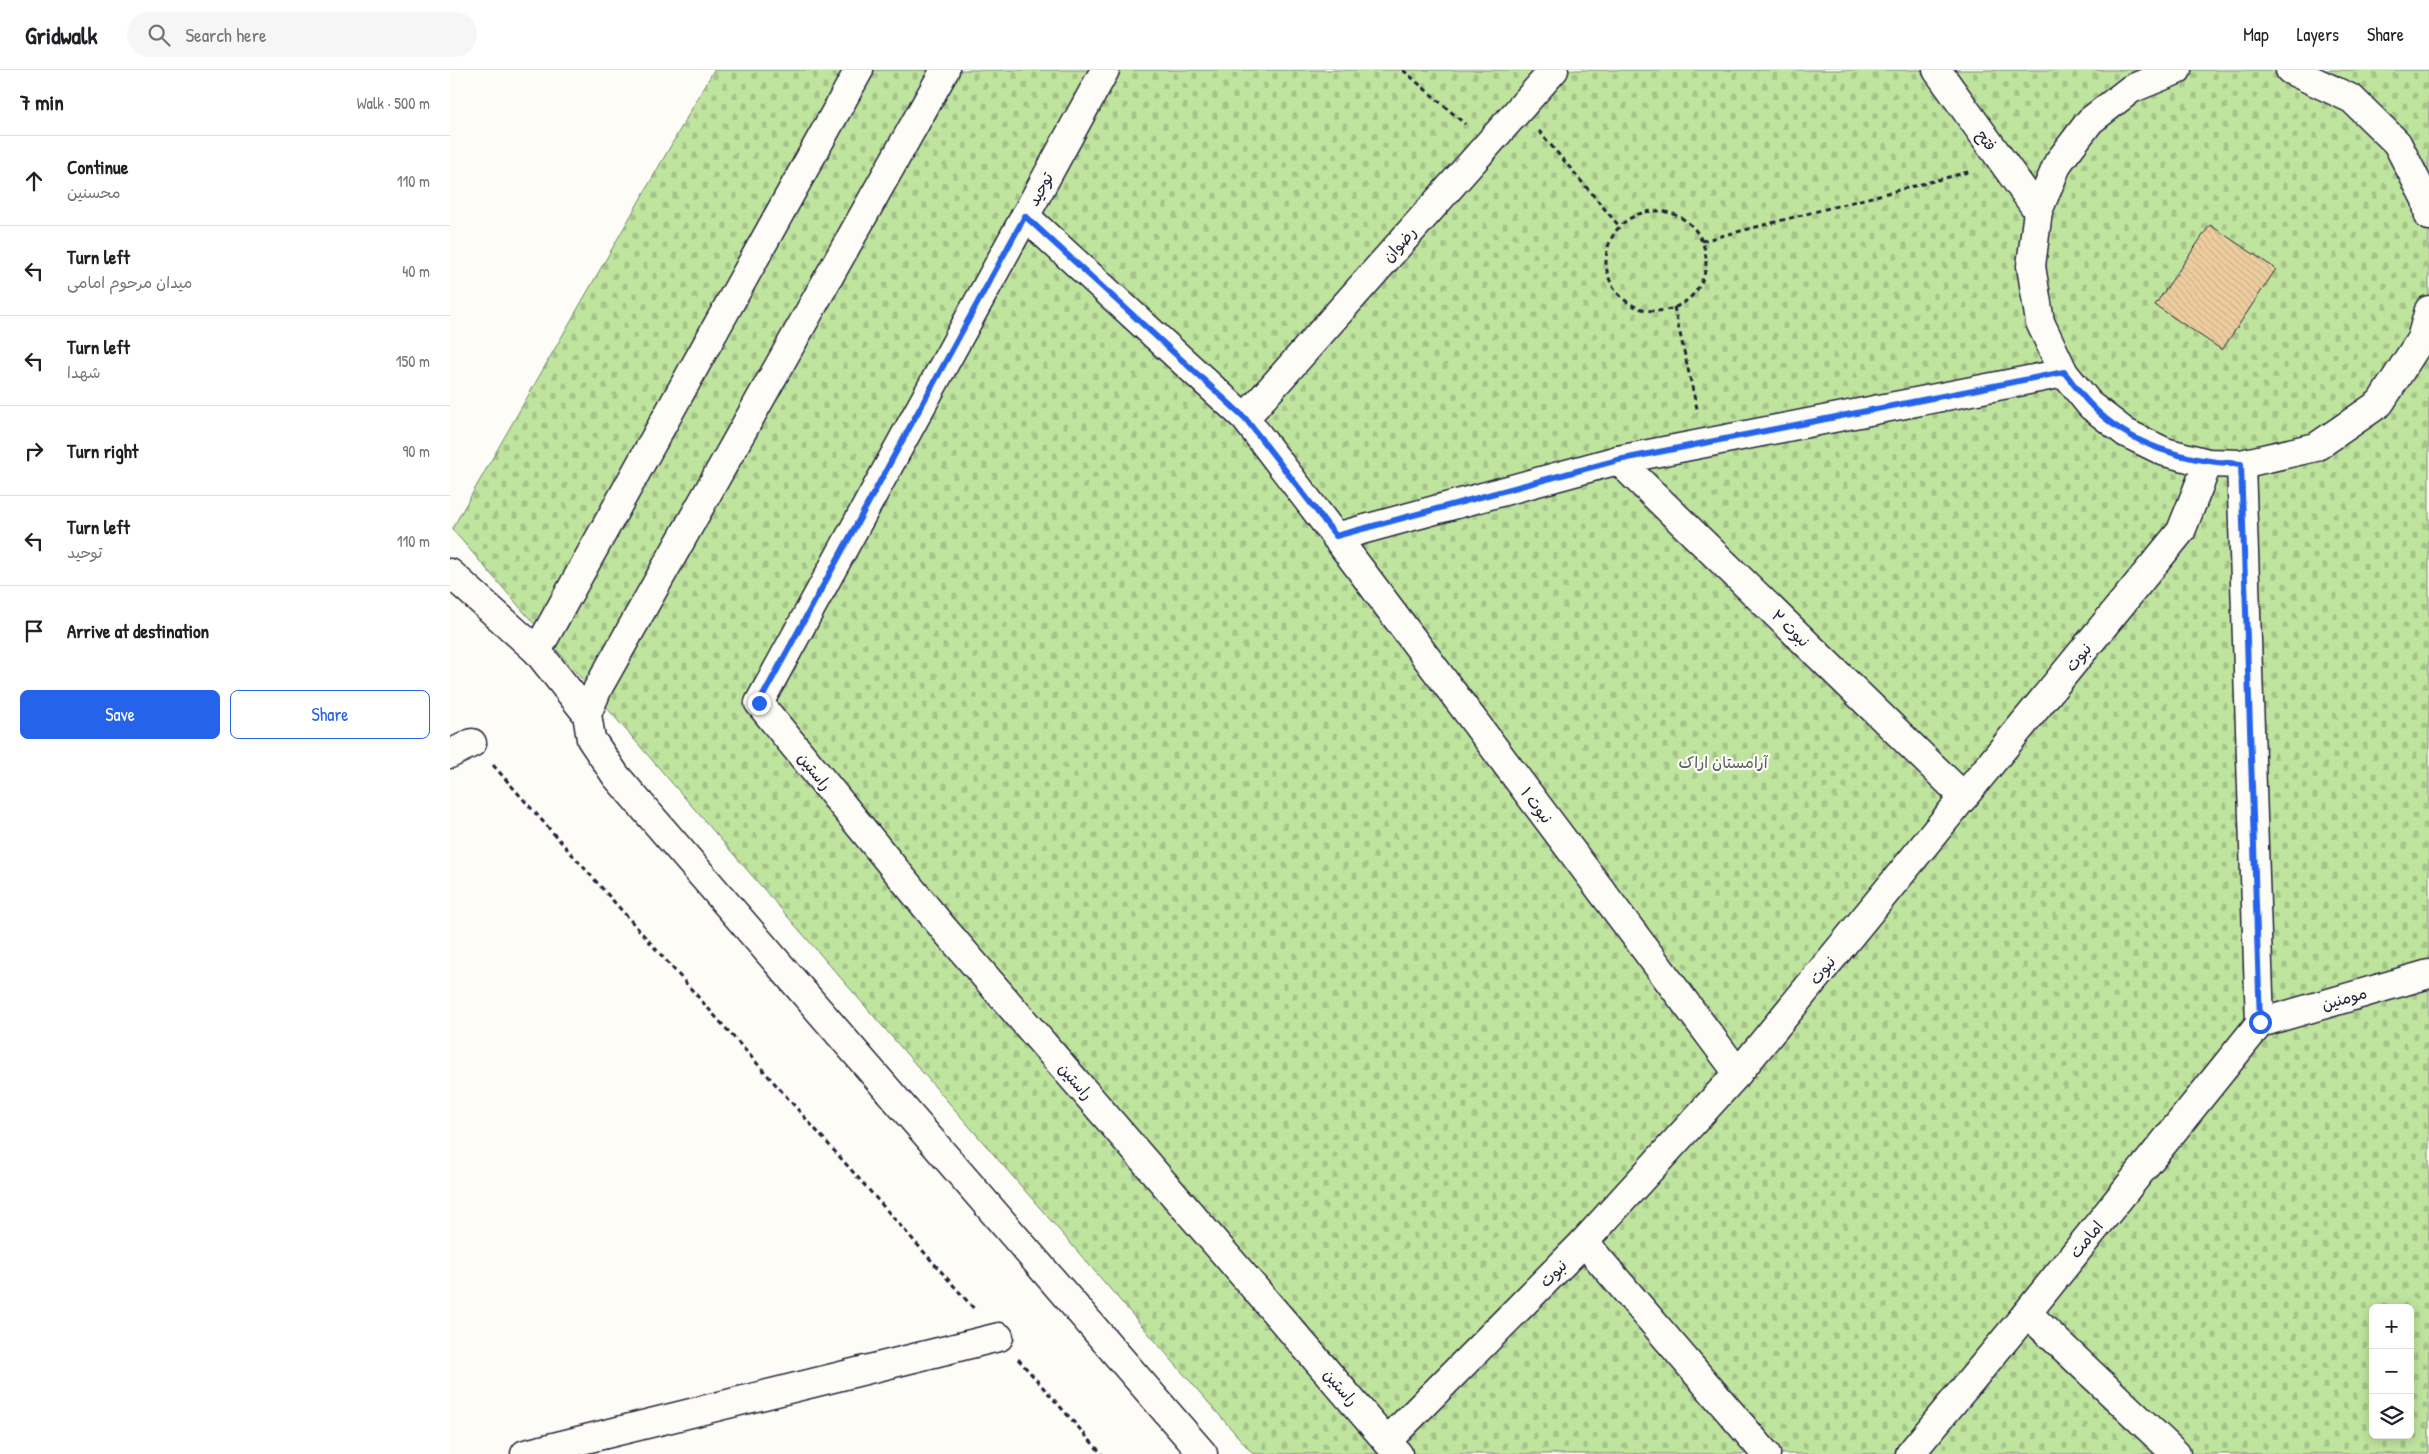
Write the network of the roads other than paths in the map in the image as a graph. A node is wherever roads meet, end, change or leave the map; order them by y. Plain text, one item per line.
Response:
1 (859, 70) edge
2 (945, 70) edge
3 (1105, 70) edge
4 (1554, 70) edge
5 (1937, 70) edge
6 (2176, 70) edge
7 (2290, 70) edge
8 (2038, 211) junction
9 (1025, 216) junction
10 (2429, 216) edge
11 (2429, 310) edge
12 (2425, 340) edge
13 (2064, 372) junction
14 (1245, 418) junction
15 (1618, 460) junction
16 (2208, 463) junction
17 (2241, 464) junction
18 (1336, 536) junction
19 (450, 573) edge
20 (538, 651) junction
21 (759, 703) joint
22 (588, 714) junction
23 (1964, 797) junction
24 (2429, 974) edge
25 (2260, 1022) junction
26 (1738, 1073) junction
27 (1584, 1242) junction
28 (2027, 1313) junction
29 (1000, 1337) road end
30 (1393, 1448) edge
31 (525, 1454) edge
32 (1203, 1454) edge
33 (1766, 1454) edge
34 (1910, 1454) edge
35 (2176, 1454) edge

1 - 20 street
2 - 22 street
3 - 9 street, توحید
4 - 14 street, رضوان
5 - 8 street, فتح
6 - 8 street
7 - 10 street
8 - 13 street
9 - 14 street, نبوت ۱
9 - 21 street, توحید
11 - 12 street
12 - 17 street
13 - 15 street
13 - 16 street
14 - 18 street, نبوت ۱
15 - 18 street
15 - 23 street, نبوت ۲
16 - 17 street
16 - 23 street, نبوت
17 - 25 street
18 - 26 street, نبوت ۱
19 - 20 street
20 - 22 street
21 - 30 street, راستین
22 - 32 street
23 - 26 street, نبوت
24 - 25 street, مومنین
25 - 28 street, امامت
26 - 27 street, نبوت
27 - 30 street, نبوت
27 - 33 street
28 - 34 street, امامت
28 - 35 street
29 - 31 street

